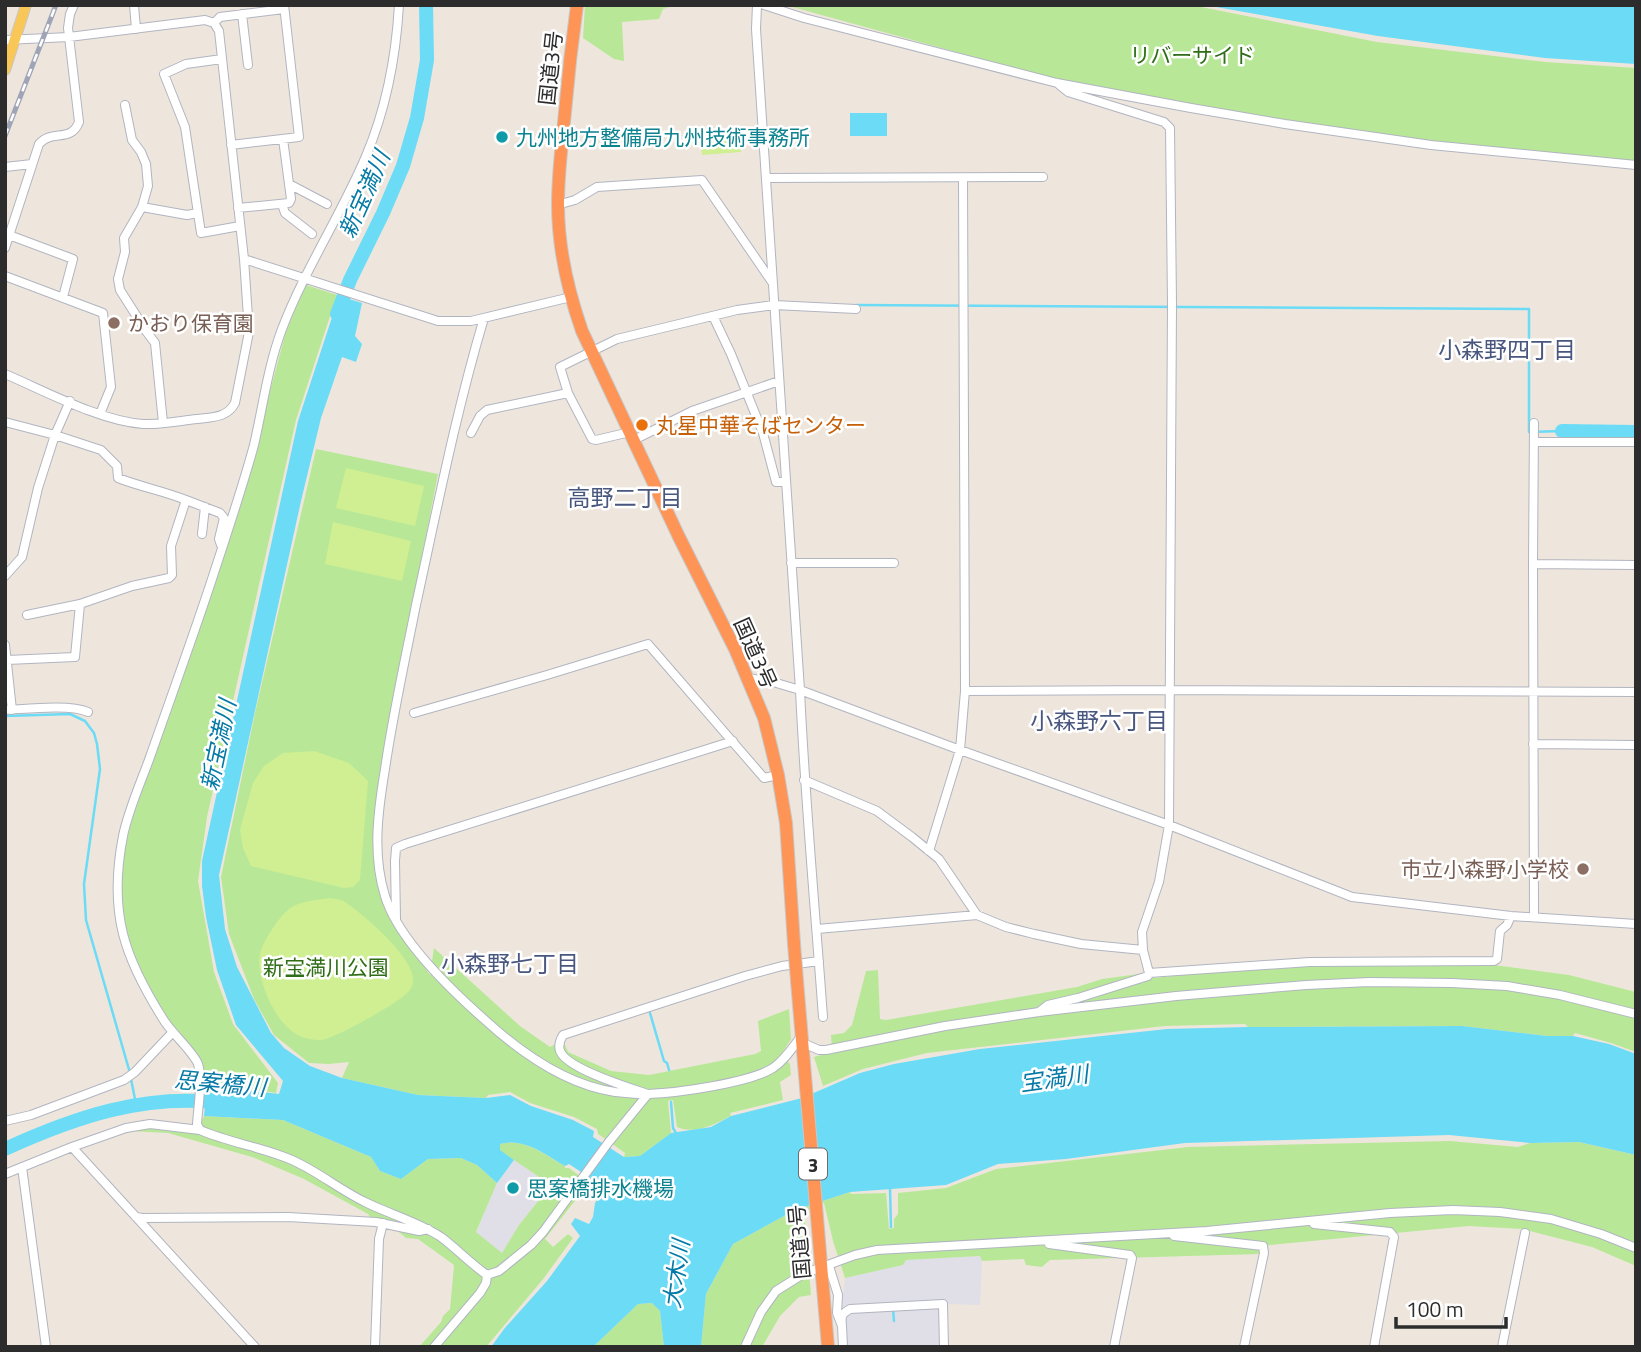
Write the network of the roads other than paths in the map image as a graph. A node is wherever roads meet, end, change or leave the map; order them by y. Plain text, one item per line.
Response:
1 (26, 5) edge
2 (74, 5) edge
3 (134, 5) edge
4 (398, 5) edge
5 (578, 5) edge
6 (757, 5) edge
7 (764, 5) edge
8 (284, 7) edge
9 (242, 14) junction
10 (214, 23) junction
11 (136, 29) junction
12 (69, 37) junction
13 (10, 40) edge
14 (222, 59) junction
15 (248, 65) dead end
16 (5, 70) edge
17 (1056, 83) junction
18 (125, 105) dead end
19 (283, 139) junction
20 (231, 145) junction
21 (32, 164) junction
22 (1636, 165) edge
23 (5, 167) edge
24 (1043, 177) dead end
25 (766, 178) junction
26 (964, 179) junction
27 (289, 184) junction
28 (282, 204) junction
29 (327, 204) dead end
30 (558, 205) junction
31 (142, 206) junction
32 (238, 208) junction
33 (198, 213) junction
34 (240, 226) junction
35 (312, 234) dead end
36 (9, 235) junction
37 (5, 248) edge
38 (244, 259) junction
39 (5, 276) edge
40 (303, 279) junction
41 (772, 282) junction
42 (63, 297) junction
43 (571, 297) junction
44 (774, 305) junction
45 (856, 309) dead end
46 (713, 316) junction
47 (484, 318) junction
48 (592, 351) junction
49 (5, 374) edge
50 (779, 381) junction
51 (747, 392) junction
52 (568, 393) junction
53 (70, 401) junction
54 (100, 414) junction
55 (5, 422) edge
56 (1534, 423) dead end
57 (163, 424) junction
58 (471, 433) dead end
59 (55, 435) junction
60 (632, 436) junction
61 (1535, 442) junction
62 (1636, 442) edge
63 (786, 482) junction
64 (186, 500) junction
65 (205, 507) junction
66 (202, 534) dead end
67 (222, 549) junction
68 (791, 563) junction
69 (894, 563) dead end
70 (1533, 564) junction
71 (1636, 565) edge
72 (5, 576) edge
73 (80, 604) junction
74 (27, 615) dead end
75 (5, 645) edge
76 (7, 660) edge
77 (748, 678) junction
78 (800, 690) junction
79 (1171, 690) junction
80 (965, 691) junction
81 (1533, 692) junction
82 (1636, 692) edge
83 (9, 710) edge
84 (88, 712) dead end
85 (414, 713) dead end
86 (733, 741) junction
87 (1534, 744) junction
88 (1636, 745) edge
89 (960, 750) junction
90 (778, 775) junction
91 (804, 780) junction
92 (1170, 825) junction
93 (929, 851) junction
94 (977, 915) junction
95 (1511, 916) junction
96 (1534, 916) junction
97 (396, 922) junction
98 (1636, 924) edge
99 (817, 929) junction
100 (1143, 950) junction
101 (819, 961) junction
102 (1149, 973) junction
103 (1039, 1012) junction
104 (1636, 1014) edge
105 (823, 1017) dead end
106 (173, 1033) junction
107 (803, 1039) junction
108 (648, 1094) junction
109 (5, 1121) edge
110 (198, 1127) junction
111 (72, 1147) junction
112 (22, 1167) junction
113 (5, 1174) edge
114 (136, 1217) junction
115 (1297, 1222) junction
116 (383, 1223) junction
117 (428, 1229) junction
118 (1525, 1233) dead end
119 (1164, 1234) junction
120 (1043, 1241) junction
121 (1636, 1248) edge
122 (823, 1265) junction
123 (487, 1275) junction
124 (842, 1326) junction
125 (46, 1347) edge
126 (255, 1347) edge
127 (375, 1347) edge
128 (434, 1347) edge
129 (745, 1347) edge
130 (828, 1347) edge
131 (843, 1347) edge
132 (944, 1347) edge
133 (1114, 1347) edge
134 (1244, 1347) edge
135 (1374, 1347) edge
136 (1502, 1347) edge

1 - 13 main road
2 - 12 street
3 - 11 street
4 - 40 street
5 - 30 highway, 国道3号 / 3
6 - 25 street
7 - 17 street
8 - 9 street
8 - 19 street
9 - 10 street
9 - 15 street
10 - 11 street
10 - 14 street
11 - 12 street
12 - 13 street
12 - 21 street
13 - 16 main road
14 - 20 street
14 - 33 street
17 - 22 street
17 - 79 street
18 - 31 street
19 - 20 street
19 - 27 street
20 - 32 street
21 - 23 street
21 - 36 street
24 - 26 street
25 - 26 street
25 - 41 street
26 - 80 street
27 - 28 street
27 - 29 street
28 - 32 street
28 - 35 street
30 - 41 street
30 - 43 highway, 国道3号 / 3
31 - 33 street
31 - 57 street
32 - 34 street
33 - 34 street
34 - 38 street
36 - 37 street
36 - 42 street
38 - 40 street
38 - 57 street
39 - 42 street
40 - 47 street
40 - 67 street
41 - 44 street
42 - 54 street
43 - 47 street
43 - 48 highway, 国道3号 / 3
44 - 45 street
44 - 46 street
44 - 50 street
46 - 48 street
46 - 51 street
47 - 97 street
48 - 52 street
48 - 60 highway, 国道3号 / 3
49 - 53 street
50 - 51 street
50 - 63 street
51 - 60 street
51 - 63 street
52 - 58 street
52 - 60 street
53 - 54 street
53 - 59 street
54 - 57 street
55 - 59 street
56 - 61 street
59 - 64 street
59 - 72 street
60 - 77 highway, 国道3号 / 3
61 - 62 street
61 - 70 street
63 - 68 street
64 - 65 street
64 - 73 street
65 - 66 street
65 - 67 street
67 - 106 street
68 - 69 street
68 - 78 street
70 - 71 street
70 - 81 street
73 - 74 street
73 - 76 street
75 - 76 street
76 - 83 street
77 - 78 street
77 - 90 highway, 国道3号 / 3
78 - 89 street
78 - 91 street
79 - 80 street
79 - 81 street
79 - 92 street
80 - 89 street
81 - 82 street
81 - 87 street
83 - 84 street
85 - 86 street
86 - 90 street
86 - 97 street
87 - 88 street
87 - 96 street
89 - 92 street
89 - 93 street
90 - 107 highway, 国道3号 / 3, bridge
91 - 93 street
91 - 99 street
92 - 95 street
92 - 100 street
93 - 94 street
94 - 99 street
94 - 100 street
95 - 96 street
95 - 102 street
96 - 98 street
97 - 108 street
99 - 101 street
100 - 102 street
101 - 105 street
101 - 108 street
102 - 103 street
103 - 104 street
103 - 107 street
106 - 109 street
106 - 110 street
107 - 108 street
107 - 122 highway, 国道3号 / 3
108 - 123 street
110 - 111 street
110 - 117 street
111 - 112 street
111 - 114 street
112 - 113 street
112 - 125 street
114 - 116 street
114 - 126 street
115 - 119 street
115 - 121 street
115 - 135 street
116 - 117 street
116 - 127 street
117 - 123 street
118 - 136 street
119 - 120 street
119 - 134 street
120 - 122 street
120 - 133 street
122 - 124 street
122 - 129 street
122 - 130 highway, 国道3号 / 3
123 - 128 street
124 - 131 street
124 - 132 street

